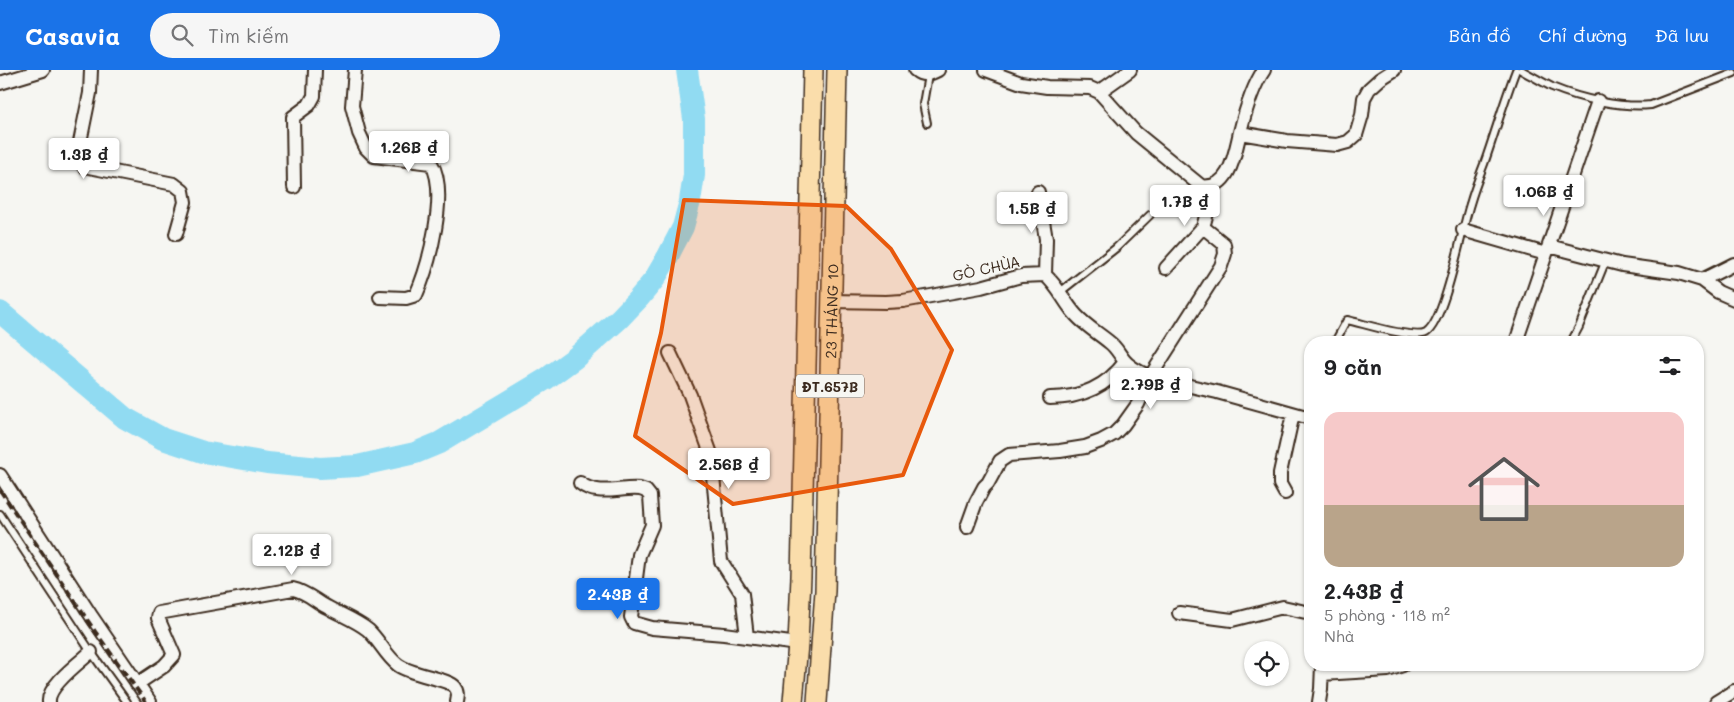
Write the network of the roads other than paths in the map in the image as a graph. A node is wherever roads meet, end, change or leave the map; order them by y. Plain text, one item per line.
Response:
1 (43, 70) edge
2 (91, 70) edge
3 (314, 70) edge
4 (355, 70) edge
5 (813, 70) edge
6 (837, 70) edge
7 (915, 70) edge
8 (986, 70) edge
9 (1130, 70) edge
10 (1264, 70) edge
11 (1394, 70) edge
12 (1516, 70) edge
13 (1521, 70) edge
14 (933, 72) edge
15 (1734, 73) edge
16 (0, 84) edge
17 (1099, 92) junction
18 (1598, 101) junction
19 (927, 123) dead end
20 (1240, 133) junction
21 (294, 187) dead end
22 (1209, 187) junction
23 (1038, 192) dead end
24 (1150, 215) dead end
25 (1202, 227) junction
26 (1463, 230) junction
27 (176, 234) dead end
28 (1548, 250) junction
29 (1606, 260) junction
30 (1734, 264) edge
31 (1166, 268) dead end
32 (1045, 276) junction
33 (1702, 280) junction
34 (1060, 292) junction
35 (380, 298) dead end
36 (1734, 299) edge
37 (832, 301) junction
38 (1339, 336) edge
39 (1518, 336) edge
40 (1574, 336) edge
41 (670, 353) dead end
42 (1125, 362) junction
43 (1150, 377) junction
44 (1050, 398) dead end
45 (1293, 414) junction
46 (1304, 415) edge
47 (0, 475) edge
48 (580, 483) dead end
49 (1286, 493) dead end
50 (0, 514) edge
51 (967, 527) dead end
52 (1304, 612) edge
53 (1179, 613) dead end
54 (747, 636) junction
55 (798, 644) junction
56 (91, 652) junction
57 (1322, 671) edge
58 (137, 684) junction
59 (1734, 691) edge
60 (49, 702) edge
61 (127, 702) edge
62 (150, 702) edge
63 (457, 702) edge
64 (793, 702) edge
65 (817, 702) edge
66 (1318, 702) edge
67 (1716, 702) edge

1 - 16 street
2 - 27 street
3 - 21 street
4 - 35 street
5 - 55 main road, 23 THÁNG 10 / ĐT.657B
6 - 37 main road, 23 THÁNG 10 / ĐT.657B
7 - 14 street
8 - 17 street
9 - 17 street
10 - 20 street
11 - 20 street
12 - 26 lane
13 - 18 lane
14 - 19 lane
15 - 18 lane
17 - 22 street
18 - 28 street
20 - 22 street
22 - 25 street
23 - 32 street
24 - 34 lane
25 - 31 street
25 - 43 street
26 - 28 street
26 - 38 lane
28 - 29 street
28 - 39 street
29 - 33 street
29 - 40 lane
30 - 33 street
32 - 34 street
32 - 37 street, GÒ CHÙA
33 - 36 street
34 - 42 street
37 - 65 main road, 23 THÁNG 10 / ĐT.657B
41 - 54 street
42 - 43 street
42 - 44 street
43 - 45 street
43 - 51 street
45 - 46 street
45 - 49 street
47 - 58 street
48 - 54 street
50 - 56 lane
52 - 53 street
54 - 55 street
55 - 64 main road, 23 THÁNG 10 / ĐT.657B
56 - 60 street
56 - 61 lane
57 - 66 street
58 - 62 street
58 - 63 street
59 - 67 street

